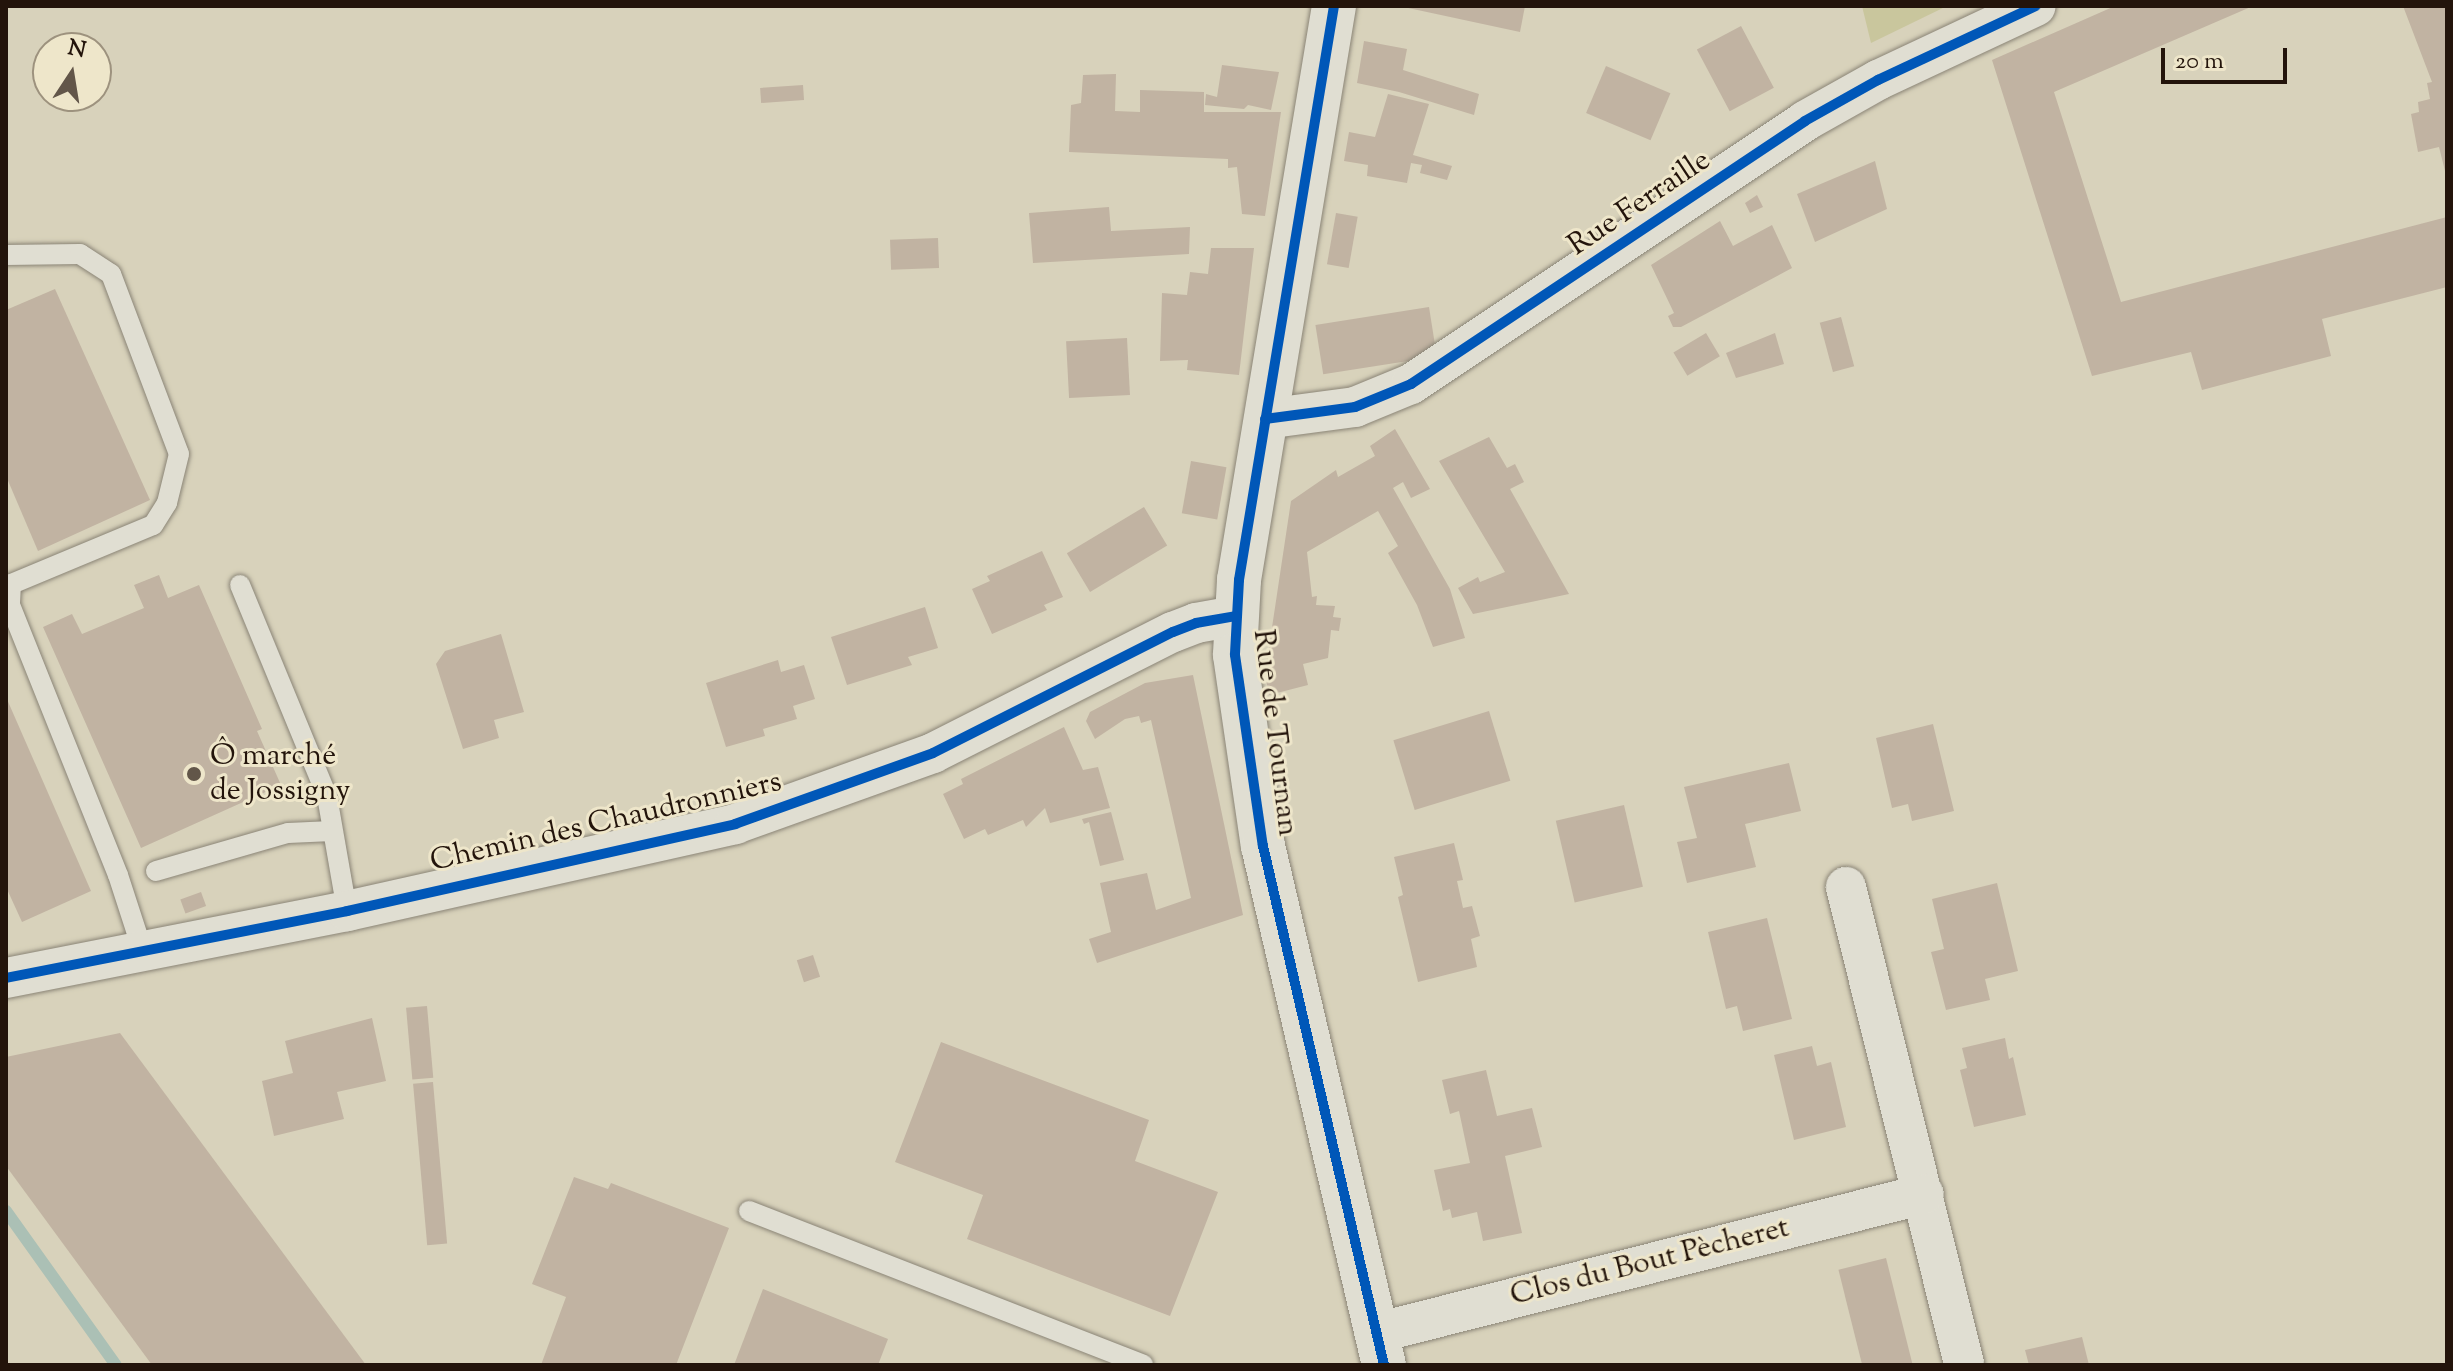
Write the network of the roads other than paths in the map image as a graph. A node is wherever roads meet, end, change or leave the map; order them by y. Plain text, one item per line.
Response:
1 (1334, 6) edge
2 (2036, 6) edge
3 (6, 255) edge
4 (1265, 419) junction
5 (240, 585) dead end
6 (1235, 616) junction
7 (332, 831) junction
8 (156, 871) dead end
9 (1846, 887) dead end
10 (347, 911) junction
11 (143, 952) junction
12 (6, 978) edge
13 (1924, 1194) junction
14 (749, 1211) dead end
15 (1380, 1349) edge
16 (1143, 1365) edge
17 (1964, 1365) edge

1 - 4 street, Rue de Tournan
2 - 4 street, Rue Ferraille
3 - 11 lane
4 - 6 street, Rue de Tournan
5 - 7 lane
6 - 10 street, Chemin des Chaudronniers
6 - 15 street, Rue de Tournan
7 - 8 lane
7 - 10 lane
9 - 13 street
10 - 11 street, Chemin des Chaudronniers
11 - 12 street, Chemin des Chaudronniers
13 - 15 street, Clos du Bout Pècheret
13 - 17 street
14 - 16 lane

